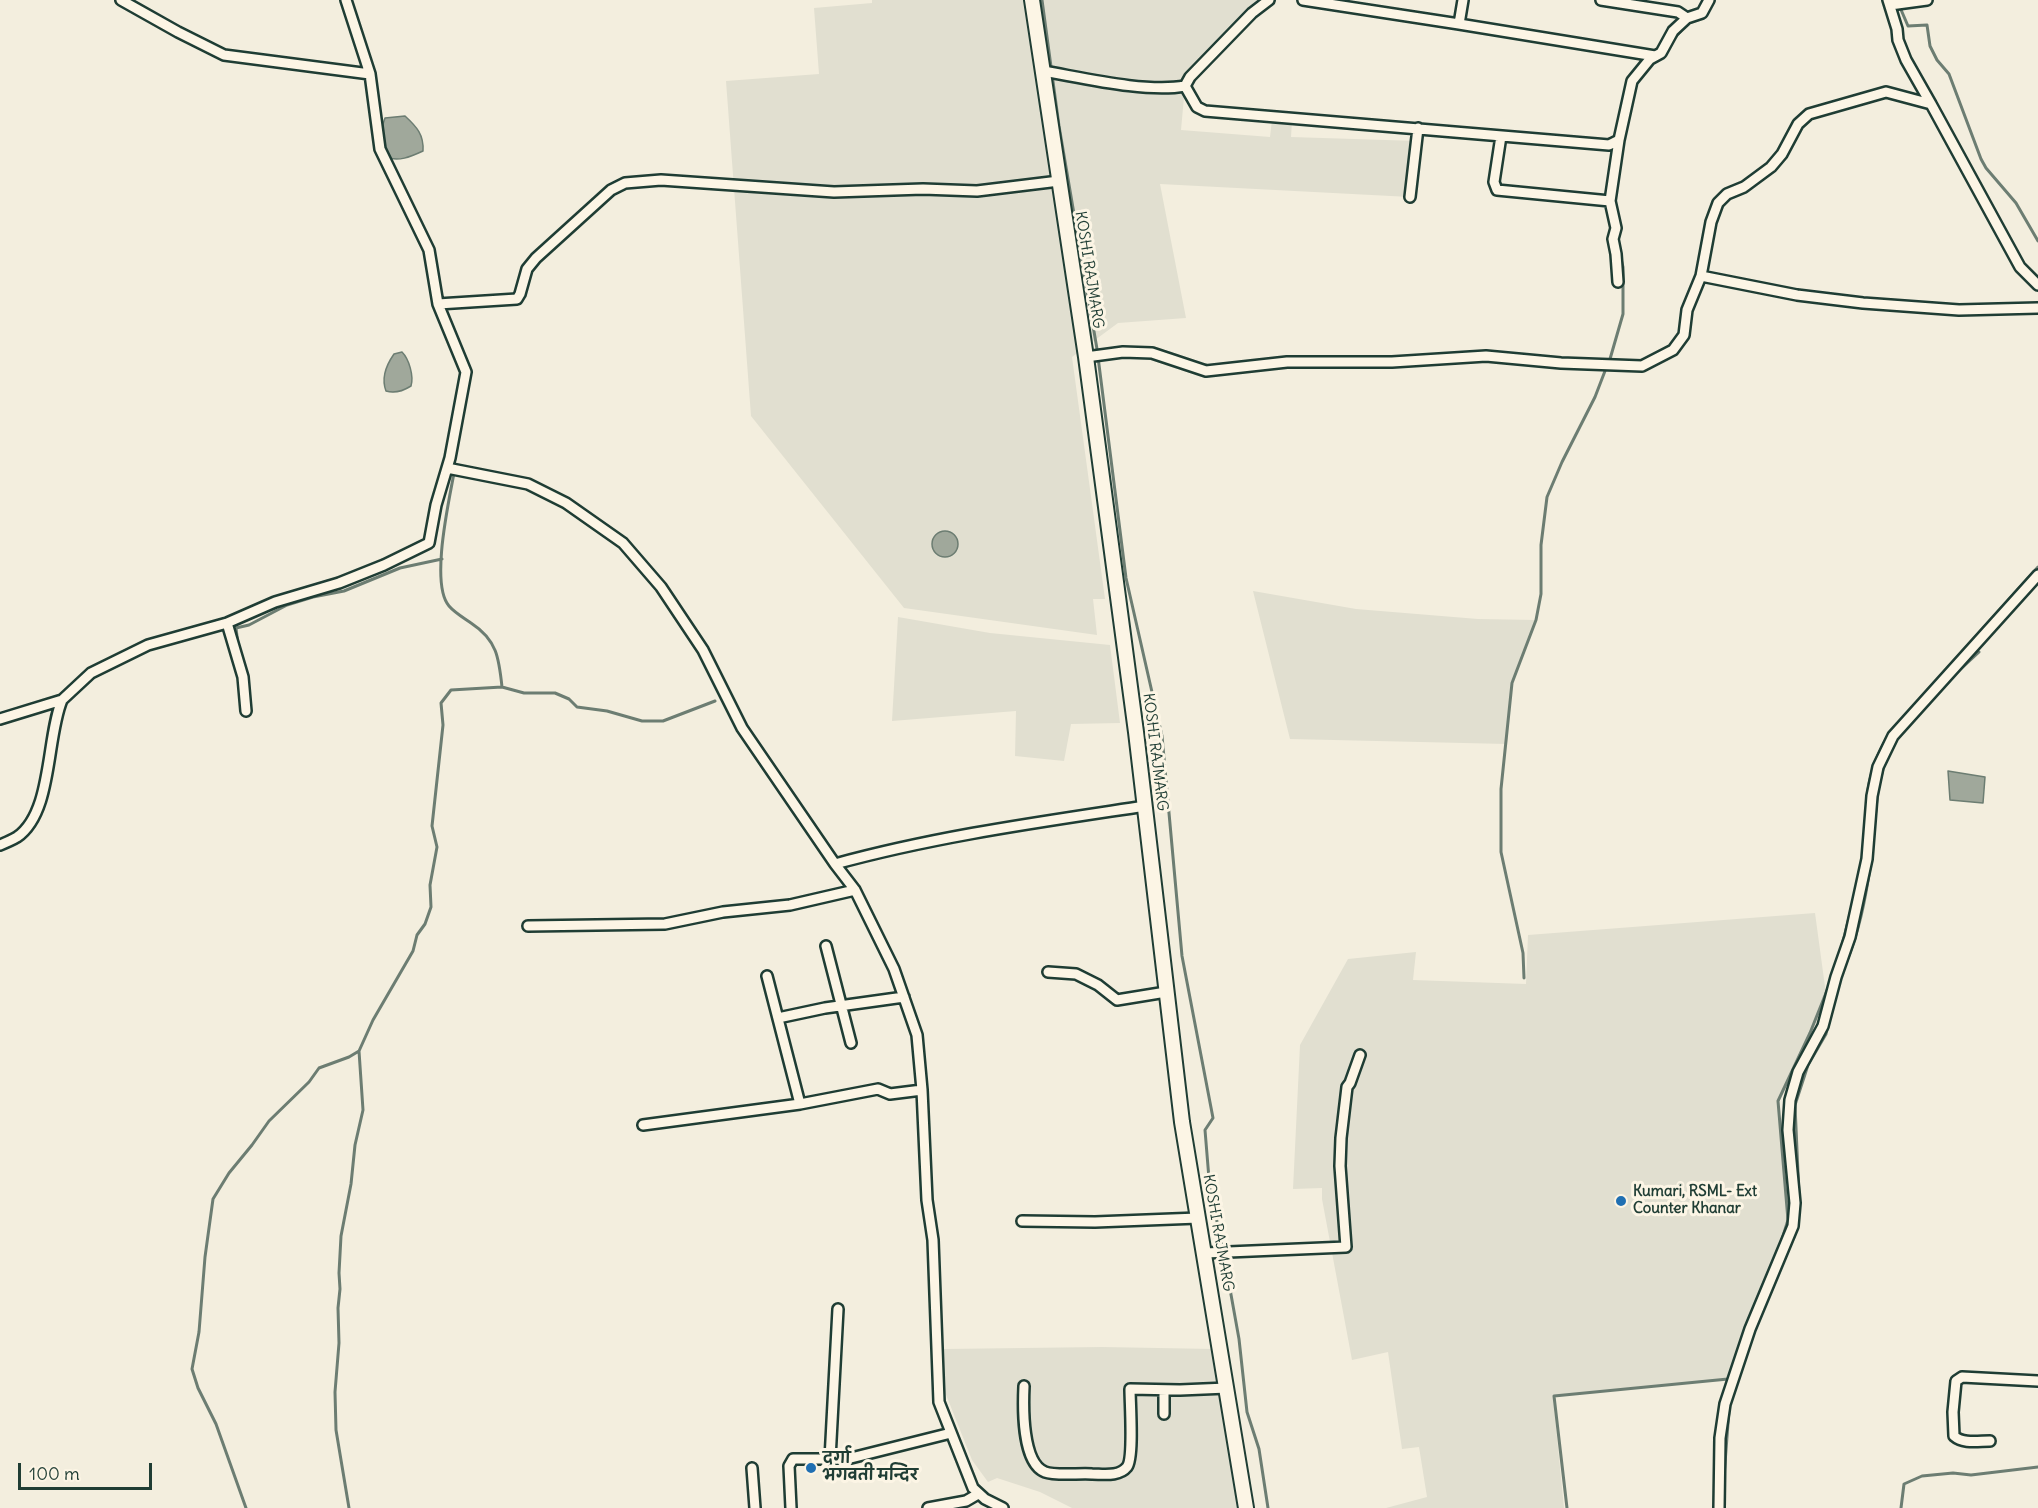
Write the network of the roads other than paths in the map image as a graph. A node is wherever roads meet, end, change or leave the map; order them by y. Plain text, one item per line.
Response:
1 (121, 0) edge
2 (346, 0) edge
3 (1032, 0) edge
4 (1269, 0) edge
5 (1303, 0) edge
6 (1463, 0) edge
7 (1601, 0) edge
8 (1709, 0) edge
9 (1927, 0) edge
10 (1894, 3) edge
11 (1687, 18) junction
12 (1459, 24) junction
13 (1655, 56) junction
14 (1042, 71) junction
15 (370, 75) junction
16 (1185, 86) junction
17 (1931, 104) junction
18 (1418, 128) junction
19 (1501, 136) junction
20 (1619, 140) junction
21 (1059, 181) junction
22 (1410, 197) dead end
23 (1610, 201) junction
24 (1701, 276) junction
25 (1618, 282) dead end
26 (2038, 285) edge
27 (438, 304) junction
28 (2038, 308) edge
29 (1089, 356) junction
30 (447, 468) junction
31 (2038, 575) edge
32 (226, 623) junction
33 (62, 700) junction
34 (246, 711) dead end
35 (0, 719) edge
36 (1145, 806) junction
37 (0, 845) edge
38 (835, 864) junction
39 (855, 890) junction
40 (528, 926) dead end
41 (826, 946) dead end
42 (1048, 972) dead end
43 (767, 976) dead end
44 (1166, 992) junction
45 (904, 997) junction
46 (840, 1006) junction
47 (778, 1018) junction
48 (850, 1043) dead end
49 (1360, 1055) dead end
50 (922, 1090) junction
51 (800, 1104) junction
52 (643, 1125) dead end
53 (1198, 1218) junction
54 (1022, 1221) dead end
55 (1204, 1253) junction
56 (838, 1309) dead end
57 (2038, 1381) edge
58 (1024, 1386) dead end
59 (1227, 1388) junction
60 (1164, 1390) junction
61 (1164, 1414) dead end
62 (951, 1433) junction
63 (1990, 1441) dead end
64 (830, 1459) junction
65 (752, 1468) dead end
66 (978, 1494) junction
67 (755, 1508) edge
68 (791, 1508) edge
69 (932, 1508) edge
70 (1003, 1508) edge
71 (1246, 1508) edge
72 (1719, 1508) edge

1 - 15 street
2 - 15 street
3 - 14 main road, KOSHI RAJMARG
4 - 16 street
5 - 12 street
6 - 12 street
7 - 11 street
8 - 11 street
9 - 10 street
10 - 17 street
11 - 13 street
12 - 13 street
13 - 20 street
14 - 16 street
14 - 21 main road, KOSHI RAJMARG
15 - 27 street
16 - 18 street
17 - 24 street
17 - 26 street
18 - 19 street
18 - 22 street
19 - 20 street
19 - 23 street
20 - 23 street
21 - 27 street
21 - 29 main road, KOSHI RAJMARG
23 - 25 street
24 - 28 street
24 - 29 street
27 - 30 street
29 - 36 main road, KOSHI RAJMARG
30 - 32 street
30 - 38 street
31 - 72 street
32 - 33 street
32 - 34 street
33 - 35 street
33 - 37 street
36 - 38 street
36 - 44 main road, KOSHI RAJMARG
38 - 39 street
39 - 40 street
39 - 45 street
41 - 46 street
42 - 44 street
43 - 47 street
44 - 53 main road, KOSHI RAJMARG
45 - 46 street
45 - 50 street
46 - 47 street
46 - 48 street
47 - 51 street
49 - 55 street
50 - 51 street
50 - 62 street
51 - 52 street
53 - 54 street
53 - 55 main road, KOSHI RAJMARG
55 - 59 main road, KOSHI RAJMARG
56 - 64 street
57 - 63 street
58 - 60 street
59 - 60 street
59 - 71 main road, KOSHI RAJMARG
60 - 61 street
62 - 64 street
62 - 66 street
64 - 68 street
65 - 67 street
66 - 69 street
66 - 70 street

